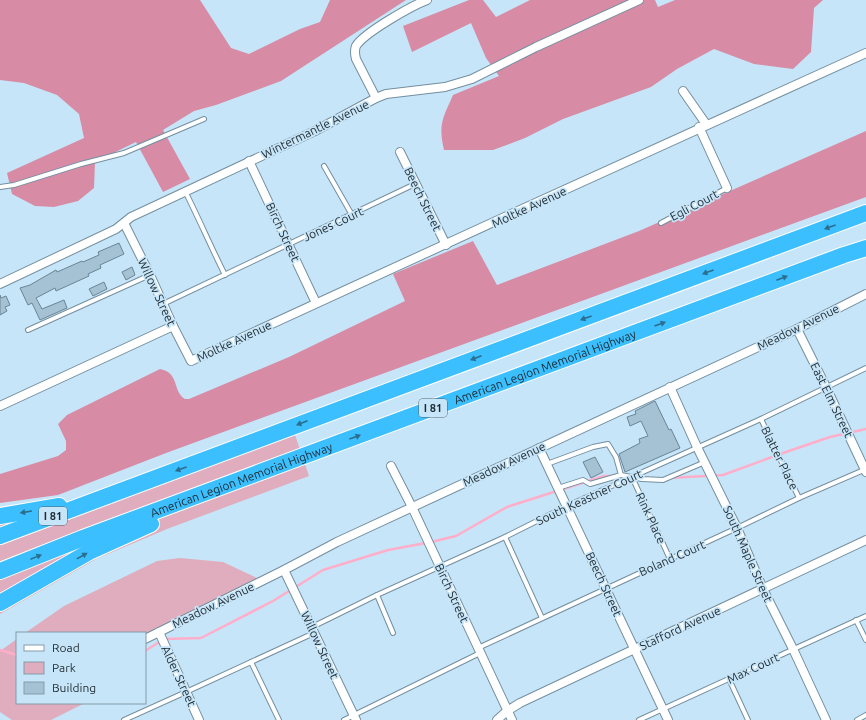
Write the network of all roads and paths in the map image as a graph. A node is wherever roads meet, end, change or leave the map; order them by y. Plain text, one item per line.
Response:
1 (427, 0) edge
2 (639, 0) edge
3 (866, 53) edge
4 (683, 91) dead end
5 (376, 98) junction
6 (204, 120) dead end
7 (702, 126) junction
8 (400, 152) dead end
9 (249, 161) junction
10 (324, 166) dead end
11 (415, 184) junction
12 (0, 186) edge
13 (727, 188) joint
14 (185, 191) junction
15 (866, 213) edge
16 (352, 215) junction
17 (124, 223) junction
18 (661, 223) dead end
19 (289, 244) junction
20 (446, 245) junction
21 (866, 248) edge
22 (150, 275) junction
23 (225, 275) junction
24 (0, 284) edge
25 (866, 294) edge
26 (316, 303) junction
27 (163, 304) junction
28 (173, 326) junction
29 (797, 329) junction
30 (28, 330) dead end
31 (191, 361) joint
32 (866, 368) edge
33 (670, 387) junction
34 (826, 387) junction
35 (0, 406) edge
36 (761, 419) junction
37 (697, 447) junction
38 (539, 448) junction
39 (705, 462) junction
40 (547, 464) junction
41 (391, 466) dead end
42 (866, 470) edge
43 (621, 475) junction
44 (632, 477) junction
45 (241, 480) junction
46 (558, 488) junction
47 (106, 497) junction
48 (800, 498) junction
49 (567, 506) junction
50 (412, 507) junction
51 (0, 516) edge
52 (737, 528) junction
53 (0, 536) edge
54 (505, 537) junction
55 (866, 540) edge
56 (670, 559) junction
57 (440, 566) junction
58 (284, 570) junction
59 (0, 571) edge
60 (606, 588) junction
61 (763, 589) junction
62 (377, 595) junction
63 (0, 603) edge
64 (866, 616) edge
65 (542, 618) junction
66 (856, 620) junction
67 (313, 630) junction
68 (159, 632) junction
69 (393, 633) dead end
70 (146, 638) edge
71 (866, 640) edge
72 (634, 649) junction
73 (793, 649) junction
74 (479, 650) junction
75 (251, 662) junction
76 (729, 679) junction
77 (186, 692) junction
78 (663, 708) junction
79 (507, 711) junction
80 (866, 716) edge
81 (355, 718) edge
82 (124, 720) edge
83 (199, 720) edge
84 (279, 720) edge
85 (344, 720) edge
86 (497, 720) edge
87 (512, 720) edge
88 (639, 720) edge
89 (668, 720) edge
90 (748, 720) edge
91 (826, 720) edge
92 (857, 720) edge

1 - 5 street
2 - 5 street, Wintermantle Avenue
3 - 7 street, Moltke Avenue
4 - 7 street
5 - 9 street, Wintermantle Avenue
6 - 12 lane
7 - 13 street
7 - 20 street, Moltke Avenue
8 - 11 street, Beech Street
9 - 14 street, Wintermantle Avenue
9 - 19 street, Birch Street
10 - 16 lane
11 - 16 lane, Jones Court
11 - 20 street, Beech Street
13 - 18 lane, Egli Court
14 - 17 street, Wintermantle Avenue
14 - 23 lane
15 -> 47 highway, I 81
16 - 19 lane, Jones Court
17 - 22 street, Willow Street
17 - 24 street, Wintermantle Avenue
19 - 23 lane, Jones Court
19 - 26 street, Birch Street
20 - 26 street, Moltke Avenue
45 -> 21 highway, American Legion Memorial Highway / I 81
22 - 27 street, Willow Street
22 - 30 lane
23 - 27 lane, Jones Court
25 - 29 street, Meadow Avenue
26 - 31 street, Moltke Avenue
27 - 28 street, Willow Street
28 - 31 street, Willow Street
28 - 35 street
29 - 33 street, Meadow Avenue
29 - 34 street, East Elm Street
32 - 34 lane, South Keastner Court
33 - 37 street, South Maple Street
33 - 38 street, Meadow Avenue
34 - 36 lane, South Keastner Court
34 - 42 street, East Elm Street
36 - 37 lane, South Keastner Court
36 - 48 lane, Blatter Place
37 - 39 street, South Maple Street
37 - 44 lane, South Keastner Court
38 - 40 street, Beech Street
38 - 50 street, Meadow Avenue
39 - 44 lane
39 - 52 street, South Maple Street
40 - 43 lane
40 - 46 street, Beech Street
41 - 50 street, Birch Street
42 - 48 lane, Boland Court
43 - 44 lane
43 - 46 lane
44 - 49 lane, South Keastner Court
44 - 56 lane, Rink Place
59 -> 45 highway, American Legion Memorial Highway / I 81
63 -> 45 highway
46 - 49 street, Beech Street
47 -> 51 highway
47 - 53 highway, I 81
48 - 52 lane, Boland Court
49 - 54 lane, South Keastner Court
49 - 60 street, Beech Street
50 - 57 street, Birch Street
50 - 58 street, Meadow Avenue
52 - 56 lane, Boland Court
52 - 61 street, South Maple Street
54 - 57 lane, South Keastner Court
54 - 65 lane
55 - 61 street, Stafford Avenue
56 - 60 lane, Boland Court
57 - 62 lane, South Keastner Court
57 - 74 street, Birch Street
58 - 67 street, Willow Street
58 - 68 street, Meadow Avenue
60 - 65 lane, Boland Court
60 - 72 street, Beech Street
61 - 72 street, Stafford Avenue
61 - 73 street, South Maple Street
62 - 67 lane, South Keastner Court
62 - 69 lane
64 - 66 lane, Max Court
65 - 74 lane, Boland Court
66 - 71 lane
66 - 73 lane, Max Court
67 - 75 lane, South Keastner Court
67 - 81 street, Willow Street
68 - 70 street, Meadow Avenue
68 - 77 street, Alder Street
72 - 78 street, Beech Street
72 - 79 street, Stafford Avenue
73 - 76 lane, Max Court
73 - 91 street, South Maple Street
74 - 79 street, Birch Street
74 - 81 lane, Boland Court
75 - 77 lane, South Keastner Court
75 - 84 lane
76 - 78 lane, Max Court
76 - 90 lane
77 - 82 lane, South Keastner Court
77 - 83 street, Alder Street
78 - 88 lane, Max Court
78 - 89 street, Beech Street
79 - 86 street, Stafford Avenue
79 - 87 street, Birch Street
80 - 92 lane
81 - 85 lane, Boland Court

